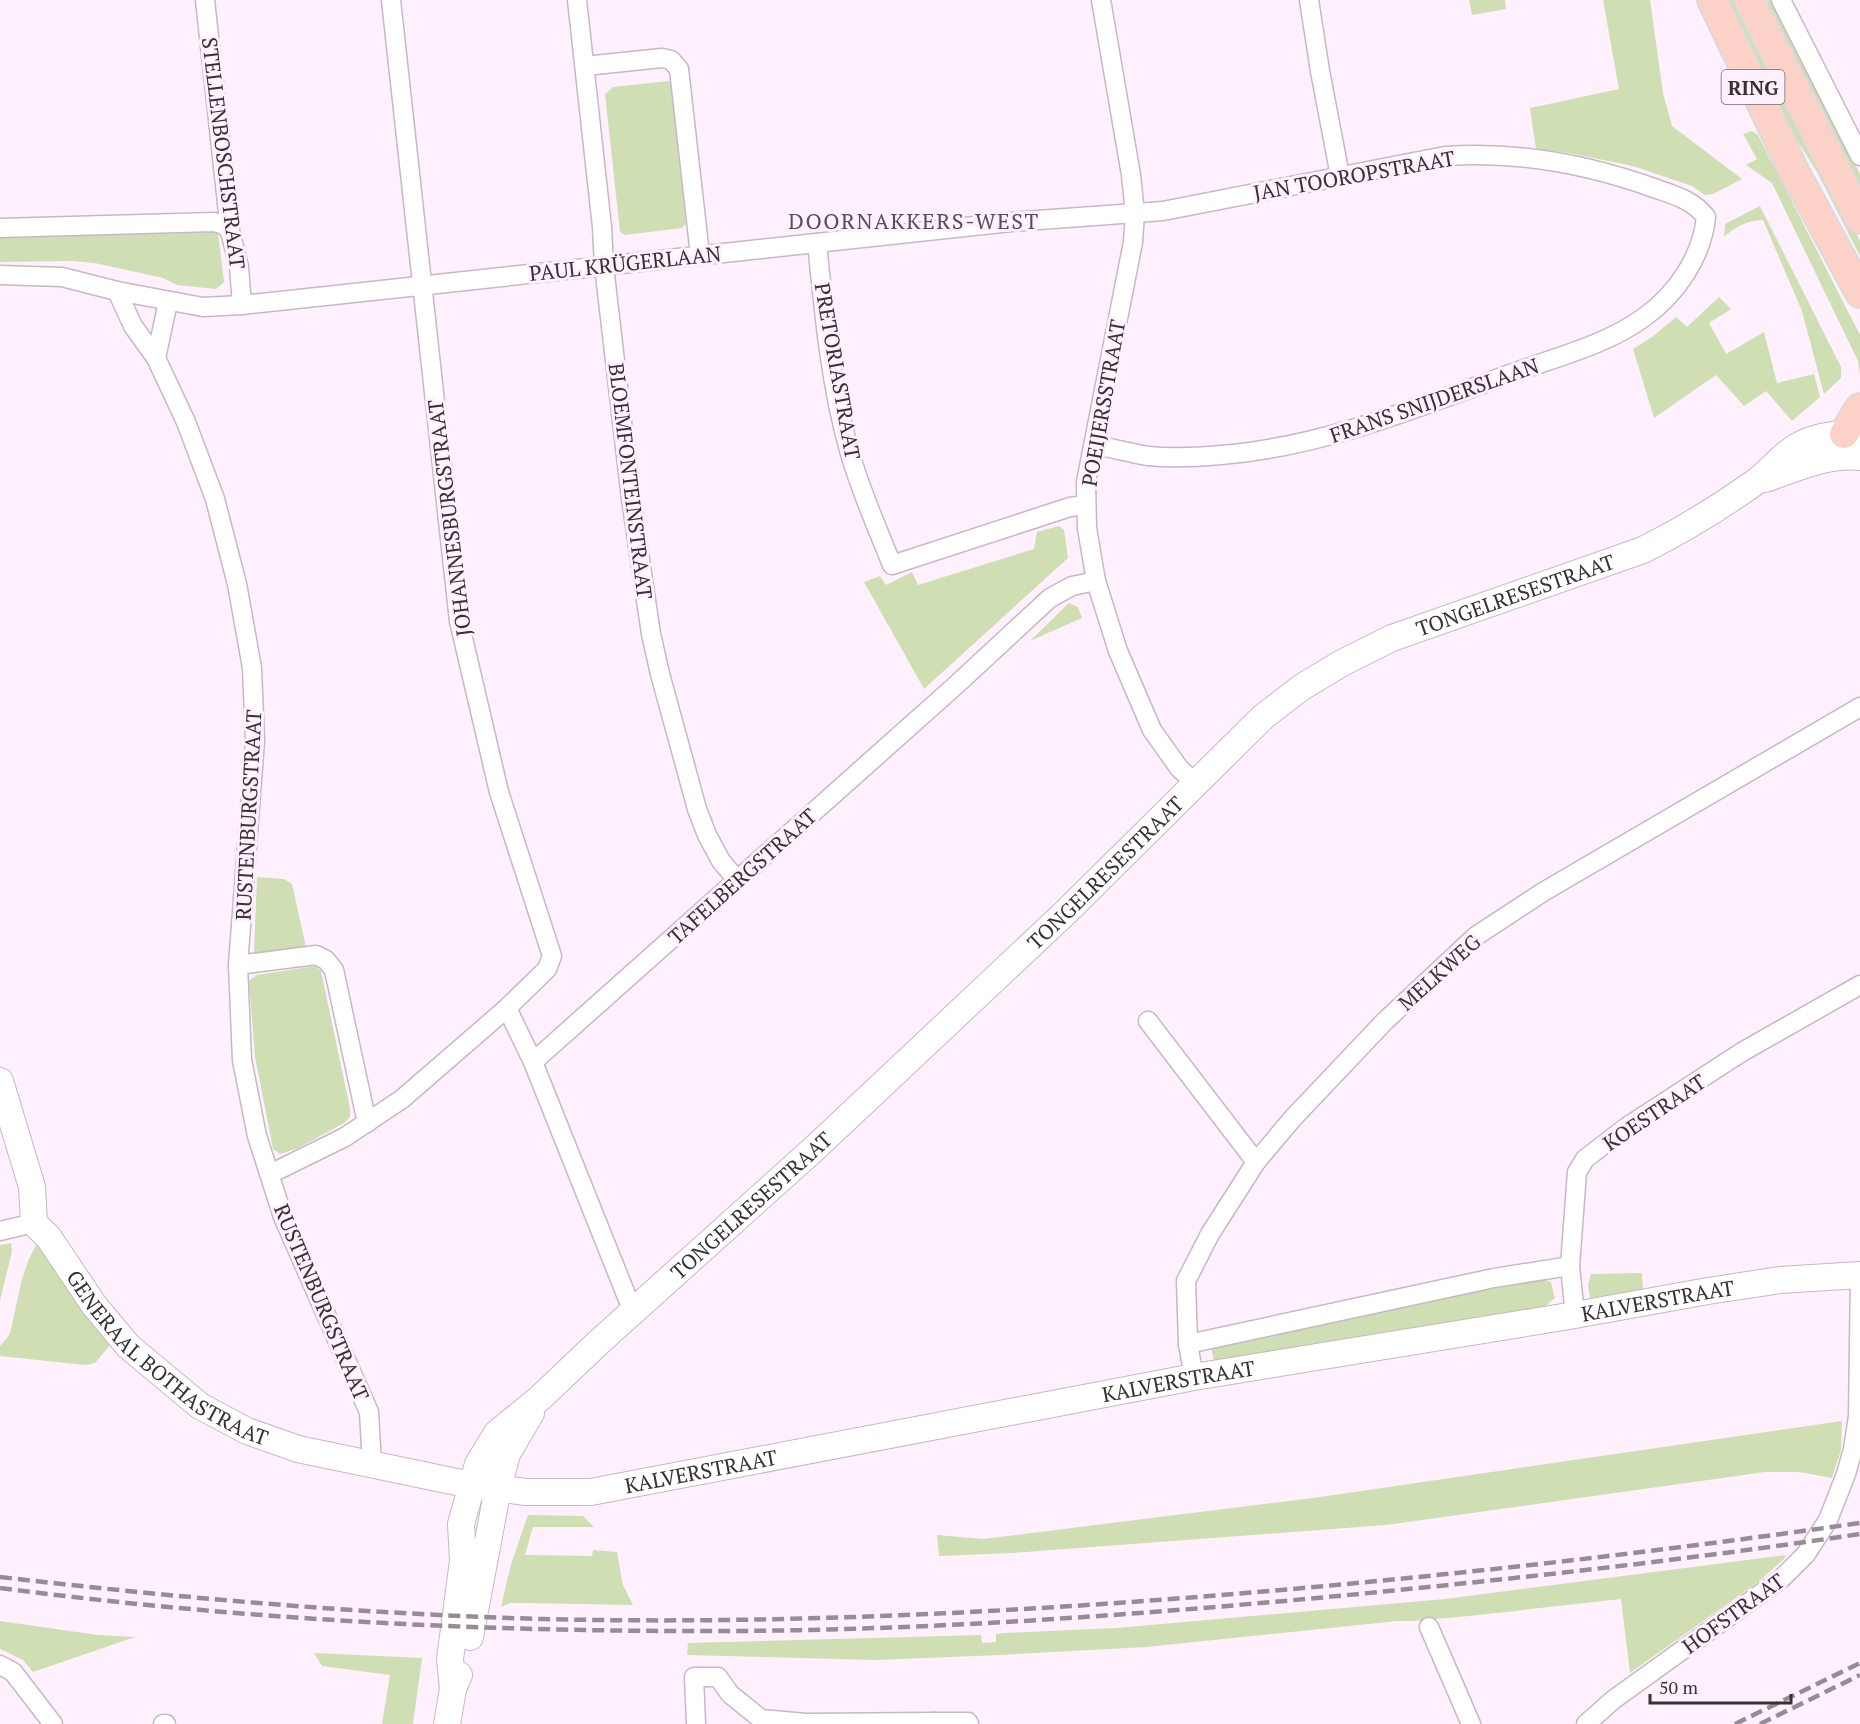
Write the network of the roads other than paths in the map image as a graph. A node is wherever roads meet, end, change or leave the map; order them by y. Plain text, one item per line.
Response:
1 (205, 0) edge
2 (391, 0) edge
3 (577, 0) edge
4 (1101, 0) edge
5 (1308, 0) edge
6 (1712, 0) edge
7 (1749, 0) edge
8 (1781, 0) edge
9 (585, 66) junction
10 (1860, 156) edge
11 (1340, 176) junction
12 (1135, 213) junction
13 (1706, 217) joint
14 (1860, 219) edge
15 (0, 228) edge
16 (230, 231) junction
17 (817, 243) junction
18 (700, 255) junction
19 (604, 266) junction
20 (0, 275) edge
21 (422, 285) junction
22 (117, 291) junction
23 (1860, 293) edge
24 (168, 302) junction
25 (242, 305) junction
26 (156, 358) junction
27 (1860, 408) edge
28 (1852, 434) edge
29 (1094, 445) junction
30 (1860, 457) edge
31 (1756, 482) junction
32 (1086, 505) junction
33 (1096, 581) junction
34 (1860, 707) edge
35 (1196, 784) junction
36 (737, 880) junction
37 (238, 964) junction
38 (1860, 985) edge
39 (507, 1008) junction
40 (1148, 1021) dead end
41 (533, 1062) junction
42 (0, 1081) edge
43 (367, 1123) junction
44 (1256, 1162) junction
45 (270, 1174) junction
46 (34, 1223) junction
47 (0, 1231) edge
48 (1570, 1266) junction
49 (1860, 1275) edge
50 (633, 1312) junction
51 (1575, 1315) junction
52 (1188, 1344) junction
53 (1859, 1352) edge
54 (1194, 1377) junction
55 (540, 1398) junction
56 (372, 1464) junction
57 (471, 1485) junction
58 (498, 1488) junction
59 (1429, 1627) dead end
60 (0, 1665) edge
61 (453, 1689) junction
62 (934, 1723) edge
63 (53, 1724) edge
64 (447, 1724) edge
65 (696, 1724) edge
66 (969, 1724) edge
67 (1471, 1724) edge
68 (1586, 1724) edge

1 - 16 street, STELLENBOSCHSTRAAT
2 - 21 street, JOHANNESBURGSTRAAT
3 - 9 street, BLOEMFONTEINSTRAAT
4 - 12 street, POEIJERSSTRAAT
5 - 11 street
6 - 23 main road, RING
7 - 14 main road, RING
8 - 10 street
9 - 18 street
9 - 19 street, BLOEMFONTEINSTRAAT
11 - 12 street, JAN TOOROPSTRAAT
11 - 13 street, JAN TOOROPSTRAAT
12 - 17 street, PAUL KRÜGERLAAN
12 - 29 street, POEIJERSSTRAAT
13 - 29 street, FRANS SNIJDERSLAAN
15 - 16 street
16 - 25 street, STELLENBOSCHSTRAAT
17 - 18 street, PAUL KRÜGERLAAN
17 - 32 street, PRETORIASTRAAT
18 - 19 street, PAUL KRÜGERLAAN
19 - 21 street, PAUL KRÜGERLAAN
19 - 36 street, BLOEMFONTEINSTRAAT
20 - 22 street, PAUL KRÜGERLAAN
21 - 25 street, PAUL KRÜGERLAAN
21 - 39 street, JOHANNESBURGSTRAAT
22 - 24 street, PAUL KRÜGERLAAN
22 - 26 street, RUSTENBURGSTRAAT
24 - 25 street, PAUL KRÜGERLAAN
24 - 26 street
26 - 37 street, RUSTENBURGSTRAAT
27 - 28 main road
28 - 31 main road, TONGELRESESTRAAT
29 - 32 street, POEIJERSSTRAAT
30 - 31 main road, TONGELRESESTRAAT
31 - 35 main road, TONGELRESESTRAAT
32 - 33 street, POEIJERSSTRAAT
33 - 35 street, POEIJERSSTRAAT
33 - 36 street, TAFELBERGSTRAAT
34 - 44 street, MELKWEG
35 - 50 main road, TONGELRESESTRAAT
36 - 41 street, TAFELBERGSTRAAT
37 - 43 street
37 - 45 street, RUSTENBURGSTRAAT
38 - 48 street, KOESTRAAT
39 - 41 street
39 - 43 street
40 - 44 street
41 - 50 street
42 - 46 main road
43 - 45 street
44 - 52 street, MELKWEG
45 - 56 street, RUSTENBURGSTRAAT
46 - 47 street
46 - 56 main road, GENERAAL BOTHASTRAAT
48 - 51 street, KOESTRAAT
48 - 52 street, KALVERSTRAAT
49 - 51 main road, KALVERSTRAAT
49 - 53 street, HOFSTRAAT
50 - 55 main road, TONGELRESESTRAAT
51 - 54 main road, KALVERSTRAAT
52 - 54 street, MELKWEG
53 - 68 street, HOFSTRAAT
54 - 58 main road, KALVERSTRAAT
55 - 57 main road, TONGELRESESTRAAT
55 - 58 main road, TONGELRESESTRAAT
56 - 57 main road, GENERAAL BOTHASTRAAT
57 - 58 main road, KALVERSTRAAT
57 - 61 main road, TONGELRESESTRAAT
58 - 61 main road, TONGELRESESTRAAT
59 - 67 street
60 - 63 street
61 - 64 main road, TONGELRESESTRAAT
62 - 65 street
62 - 66 street

